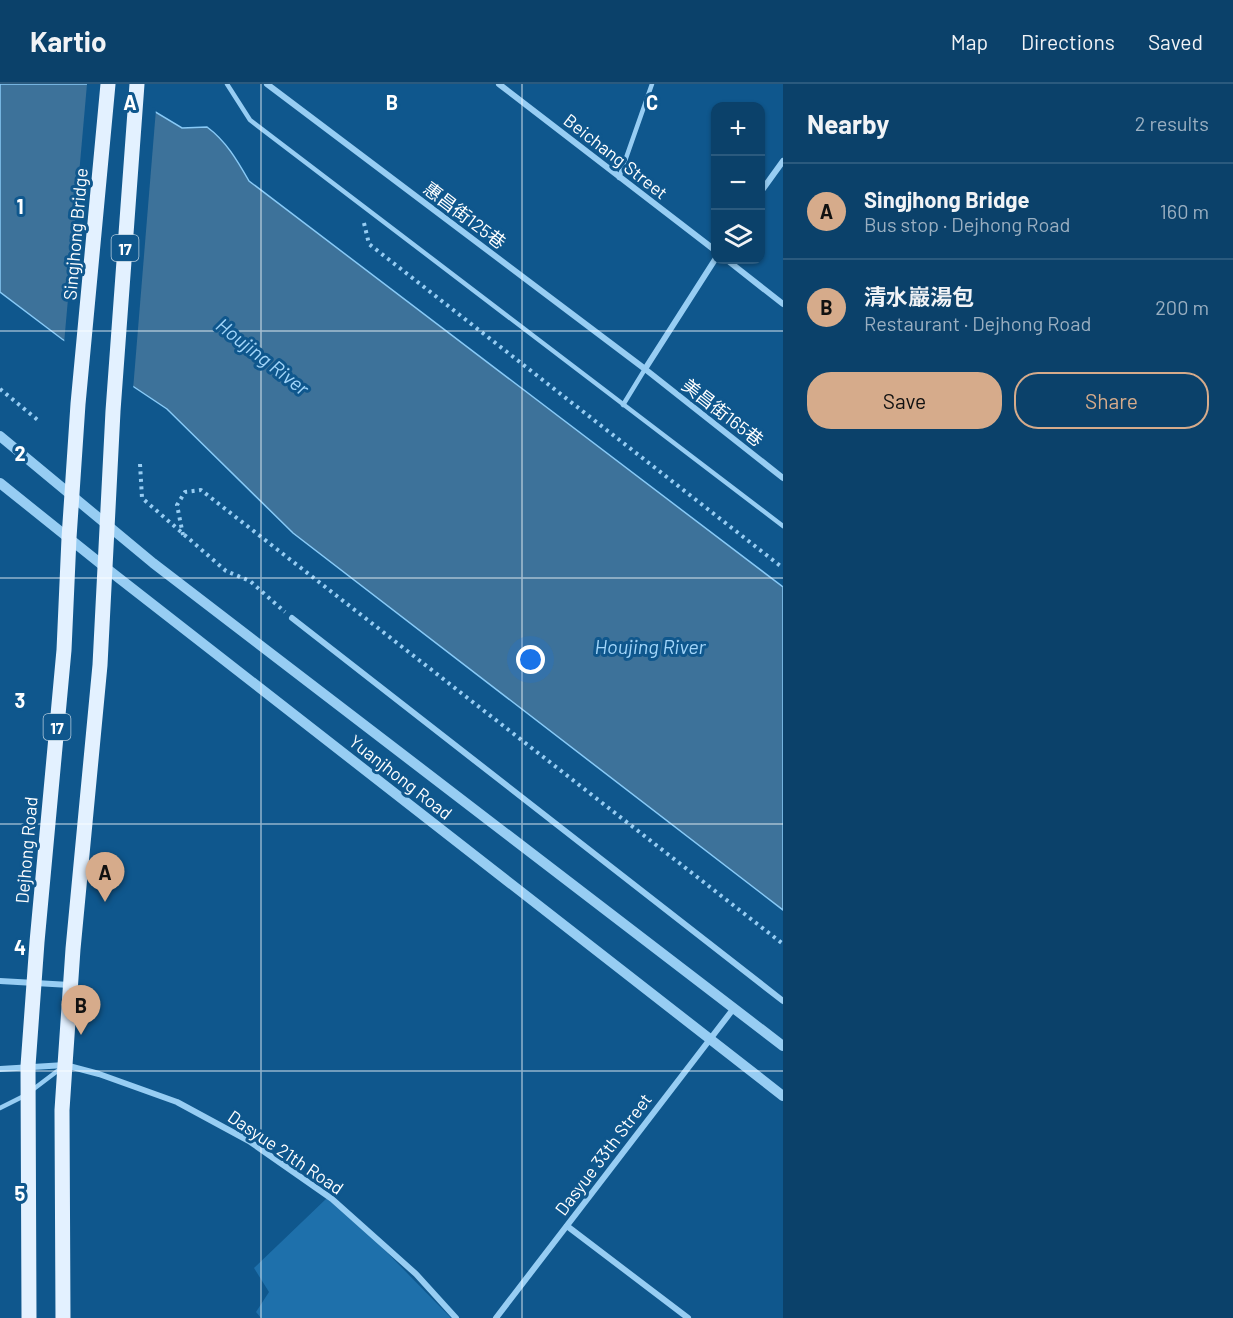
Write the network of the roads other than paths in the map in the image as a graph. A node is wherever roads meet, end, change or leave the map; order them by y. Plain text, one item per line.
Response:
1 (108, 84) edge
2 (138, 84) edge
3 (227, 84) edge
4 (267, 84) edge
5 (652, 84) edge
6 (502, 85) edge
7 (783, 161) edge
8 (619, 178) junction
9 (765, 186) edge
10 (711, 247) edge
11 (712, 264) edge
12 (732, 264) edge
13 (783, 304) edge
14 (645, 369) junction
15 (81, 387) joint
16 (623, 405) junction
17 (0, 436) edge
18 (783, 478) edge
19 (0, 483) edge
20 (73, 497) junction
21 (108, 526) junction
22 (783, 526) edge
23 (69, 538) junction
24 (106, 568) junction
25 (292, 618) road end
26 (0, 981) edge
27 (34, 983) junction
28 (70, 985) junction
29 (783, 1001) edge
30 (734, 1008) junction
31 (709, 1040) junction
32 (783, 1046) edge
33 (65, 1065) junction
34 (28, 1066) junction
35 (0, 1069) edge
36 (28, 1094) junction
37 (783, 1096) edge
38 (0, 1108) edge
39 (567, 1226) junction
40 (29, 1318) edge
41 (63, 1318) edge
42 (456, 1318) edge
43 (496, 1318) edge
44 (688, 1318) edge

1 - 15 main road, Singjhong Bridge / 17
2 - 21 main road, 17
3 - 16 lane
4 - 14 street, 惠昌街125巷
5 - 8 lane
6 - 8 street, Beichang Street
7 - 9 street
8 - 10 street, Beichang Street
11 - 14 street
12 - 13 street
14 - 16 lane
14 - 18 street, 美昌街165巷
15 - 20 main road, Dejhong Road / 17
16 - 22 lane
17 - 20 street, Yuanjhong Road
19 - 23 street, Yuanjhong Road
20 - 21 street, Yuanjhong Road
20 - 23 main road, Dejhong Road / 17
21 - 24 main road, 17
21 - 30 street, Yuanjhong Road
23 - 24 street, Yuanjhong Road
23 - 27 main road, Dejhong Road / 17
24 - 28 main road, 17
24 - 31 street, Yuanjhong Road
25 - 29 street
26 - 27 street
27 - 28 street
27 - 34 main road, Dejhong Road / 17
28 - 33 main road, 17
30 - 31 street, Dasyue 33th Street
30 - 32 street, Yuanjhong Road
31 - 37 street, Yuanjhong Road
31 - 39 street, Dasyue 33th Street
33 - 34 street, Dasyue 21th Road
33 - 36 lane
33 - 41 main road, 17
33 - 42 street, Dasyue 21th Road
34 - 35 street, Dasyue 21th Road
34 - 36 main road, Dejhong Road / 17
36 - 38 lane
36 - 40 main road, Dejhong Road / 17
39 - 43 street, Dasyue 33th Street
39 - 44 street

